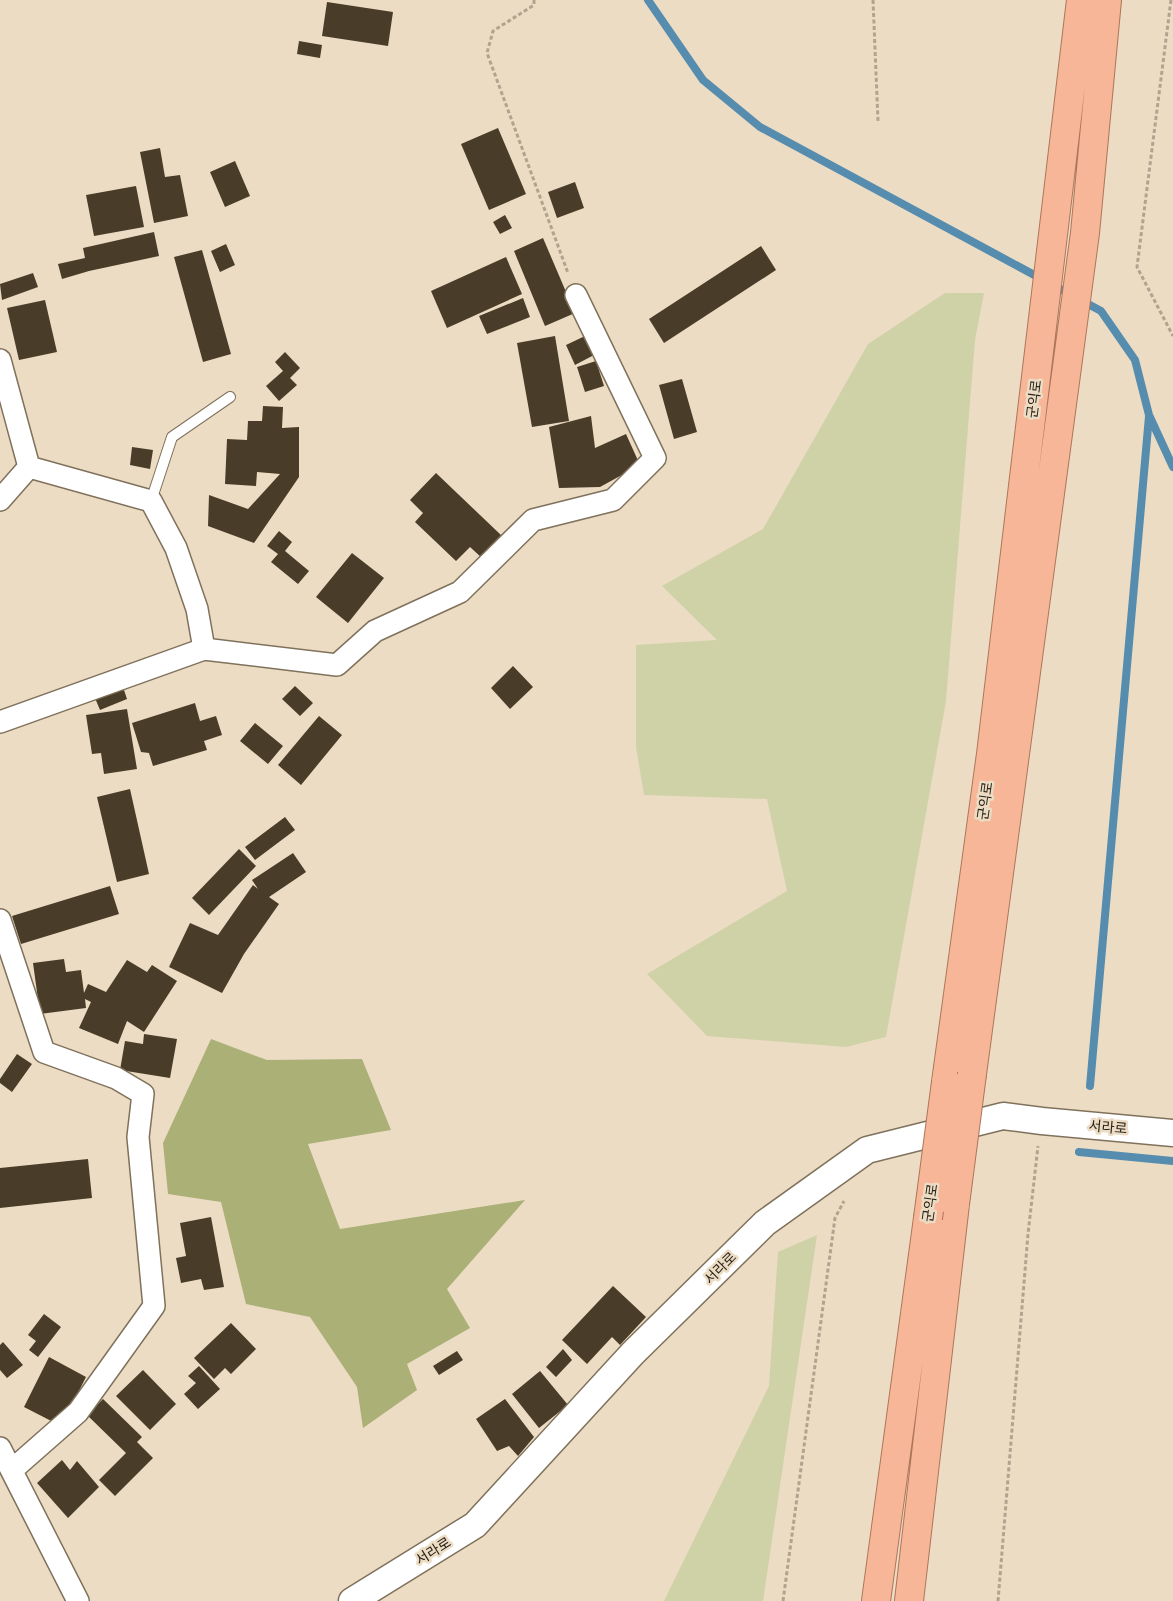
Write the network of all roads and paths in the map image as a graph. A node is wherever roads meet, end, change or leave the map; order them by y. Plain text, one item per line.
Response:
1 (534, 0) edge
2 (873, 0) edge
3 (1081, 0) edge
4 (1107, 0) edge
5 (1171, 0) edge
6 (878, 121) dead end
7 (576, 295) joint
8 (1173, 336) edge
9 (0, 360) edge
10 (230, 397) dead end
11 (29, 467) junction
12 (0, 500) edge
13 (151, 502) junction
14 (204, 649) junction
15 (0, 722) edge
16 (0, 920) edge
17 (1042, 1121) junction
18 (1173, 1133) edge
19 (847, 1192) dead end
20 (0, 1448) edge
21 (6, 1473) edge
22 (78, 1601) edge
23 (352, 1601) edge
24 (783, 1601) edge
25 (876, 1601) edge
26 (909, 1601) edge
27 (998, 1601) edge

1 - 7 path
2 - 6 path
3 - 25 highway, 군익로, bridge
4 - 26 highway, 군익로, bridge
5 - 8 path
7 - 14 street
9 - 11 street
10 - 13 lane
11 - 12 street
11 - 13 street
13 - 14 street
14 - 15 street
16 - 21 street
17 - 18 street, 서라로
17 - 23 street, 서라로
17 - 27 path
19 - 24 path
20 - 21 street
21 - 22 street

